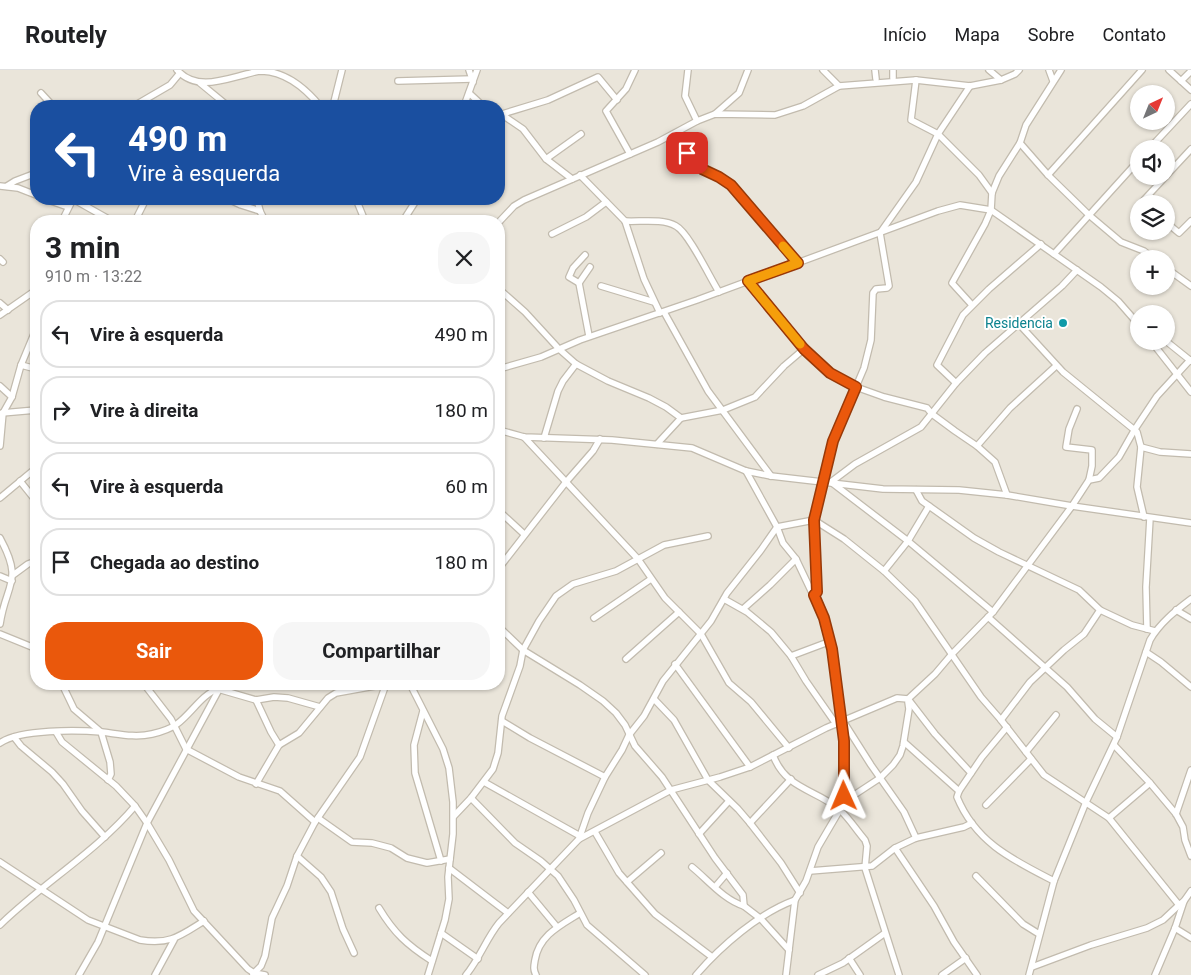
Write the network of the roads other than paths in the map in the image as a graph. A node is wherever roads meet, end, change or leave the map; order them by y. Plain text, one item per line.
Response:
1 (226, 70) edge
2 (342, 70) edge
3 (468, 70) edge
4 (477, 70) edge
5 (635, 70) edge
6 (688, 70) edge
7 (748, 70) edge
8 (823, 70) edge
9 (875, 70) edge
10 (893, 70) edge
11 (989, 70) edge
12 (1019, 70) edge
13 (1049, 70) edge
14 (1061, 70) edge
15 (1142, 70) edge
16 (1169, 70) edge
17 (264, 71) edge
18 (1191, 71) edge
19 (179, 72) edge
20 (230, 78) junction
21 (893, 78) dead end
22 (876, 79) dead end
23 (472, 80) junction
24 (916, 80) junction
25 (1001, 80) junction
26 (398, 81) dead end
27 (1053, 81) junction
28 (1181, 81) junction
29 (200, 83) junction
30 (839, 86) junction
31 (970, 86) junction
32 (1191, 90) edge
33 (41, 93) dead end
34 (469, 93) junction
35 (47, 100) edge
36 (144, 100) edge
37 (221, 100) edge
38 (315, 100) edge
39 (334, 100) edge
40 (466, 100) edge
41 (477, 100) edge
42 (617, 100) junction
43 (1191, 104) edge
44 (505, 113) edge
45 (715, 114) junction
46 (505, 118) edge
47 (697, 121) junction
48 (581, 134) dead end
49 (938, 134) junction
50 (673, 135) junction
51 (1157, 140) edge
52 (1020, 143) junction
53 (1191, 149) edge
54 (630, 154) junction
55 (546, 159) junction
56 (1175, 166) edge
57 (1130, 170) edge
58 (30, 175) edge
59 (580, 175) junction
60 (1048, 175) junction
61 (572, 179) junction
62 (1158, 185) edge
63 (0, 186) edge
64 (7, 186) junction
65 (30, 193) edge
66 (992, 194) junction
67 (1149, 195) edge
68 (606, 202) junction
69 (62, 205) edge
70 (84, 205) edge
71 (241, 205) edge
72 (258, 205) edge
73 (68, 207) joint
74 (991, 210) junction
75 (260, 211) junction
76 (65, 215) edge
77 (101, 215) edge
78 (262, 215) edge
79 (1089, 215) junction
80 (505, 216) edge
81 (1191, 221) edge
82 (625, 222) junction
83 (1175, 230) edge
84 (880, 233) junction
85 (552, 234) dead end
86 (1041, 244) junction
87 (1141, 250) edge
88 (1054, 254) junction
89 (586, 255) dead end
90 (798, 263) junction
91 (590, 267) dead end
92 (1077, 270) junction
93 (1175, 274) edge
94 (748, 281) junction
95 (579, 283) junction
96 (601, 286) dead end
97 (1191, 286) edge
98 (719, 292) junction
99 (30, 294) edge
100 (505, 294) edge
101 (654, 302) junction
102 (0, 303) edge
103 (972, 305) junction
104 (8, 310) junction
105 (662, 312) junction
106 (0, 315) edge
107 (1130, 315) edge
108 (1019, 324) junction
109 (589, 336) junction
110 (30, 343) edge
111 (1175, 348) edge
112 (559, 349) junction
113 (804, 349) junction
114 (1158, 350) edge
115 (1190, 360) edge
116 (576, 364) junction
117 (21, 365) junction
118 (1056, 366) junction
119 (30, 367) edge
120 (505, 367) edge
121 (1176, 373) junction
122 (956, 383) junction
123 (0, 386) edge
124 (856, 387) junction
125 (1191, 392) edge
126 (12, 397) junction
127 (1077, 409) dead end
128 (722, 410) junction
129 (30, 411) edge
130 (1, 413) edge
131 (932, 414) junction
132 (681, 418) junction
133 (1135, 429) junction
134 (505, 432) edge
135 (524, 437) junction
136 (544, 438) junction
137 (600, 439) junction
138 (656, 444) junction
139 (0, 446) edge
140 (977, 446) junction
141 (1140, 447) junction
142 (1191, 454) edge
143 (746, 471) junction
144 (30, 473) edge
145 (771, 476) junction
146 (1089, 480) junction
147 (20, 481) junction
148 (566, 482) junction
149 (827, 482) junction
150 (916, 490) junction
151 (30, 494) edge
152 (1007, 495) junction
153 (0, 498) edge
154 (929, 506) junction
155 (1072, 506) junction
156 (505, 517) edge
157 (1147, 517) junction
158 (814, 520) junction
159 (1191, 523) edge
160 (777, 527) junction
161 (524, 534) junction
162 (708, 536) dead end
163 (0, 538) edge
164 (908, 541) junction
165 (796, 559) junction
166 (505, 560) edge
167 (638, 560) junction
168 (30, 563) edge
169 (1028, 566) junction
170 (884, 571) junction
171 (0, 576) edge
172 (13, 578) junction
173 (652, 579) junction
174 (814, 595) junction
175 (724, 599) junction
176 (1191, 599) edge
177 (743, 609) junction
178 (1100, 610) junction
179 (1176, 610) junction
180 (679, 612) junction
181 (994, 612) junction
182 (988, 617) junction
183 (594, 618) dead end
184 (0, 619) edge
185 (1191, 619) edge
186 (1146, 629) junction
187 (1155, 632) junction
188 (505, 633) edge
189 (0, 634) edge
190 (701, 634) junction
191 (831, 640) junction
192 (30, 645) edge
193 (523, 650) junction
194 (1146, 652) junction
195 (952, 654) junction
196 (791, 656) junction
197 (626, 659) dead end
198 (675, 664) junction
199 (1045, 668) junction
200 (1191, 687) edge
201 (65, 690) edge
202 (148, 690) edge
203 (215, 690) edge
204 (218, 690) edge
205 (228, 690) edge
206 (353, 690) edge
207 (384, 690) edge
208 (413, 690) edge
209 (654, 699) junction
210 (256, 700) junction
211 (908, 700) junction
212 (320, 707) junction
213 (194, 709) junction
214 (423, 711) junction
215 (1056, 715) dead end
216 (204, 717) junction
217 (1001, 720) junction
218 (502, 721) junction
219 (840, 723) junction
220 (175, 726) junction
221 (1007, 727) junction
222 (56, 732) junction
223 (101, 732) junction
224 (629, 735) junction
225 (14, 737) junction
226 (1117, 737) junction
227 (904, 742) junction
228 (0, 744) edge
229 (1114, 745) junction
230 (279, 746) junction
231 (788, 748) junction
232 (186, 750) junction
233 (1026, 752) junction
234 (773, 754) junction
235 (1031, 759) junction
236 (750, 767) junction
237 (1191, 770) edge
238 (971, 773) junction
239 (605, 777) junction
240 (790, 778) junction
241 (880, 778) junction
242 (108, 780) junction
243 (708, 780) junction
244 (484, 782) junction
245 (1150, 783) junction
246 (256, 784) junction
247 (671, 790) junction
248 (959, 791) junction
249 (471, 798) junction
250 (729, 801) junction
251 (845, 801) junction
252 (1086, 802) junction
253 (986, 805) dead end
254 (135, 806) junction
255 (840, 810) junction
256 (1176, 814) junction
257 (454, 816) junction
258 (1109, 818) junction
259 (317, 820) junction
260 (147, 823) junction
261 (750, 823) junction
262 (972, 823) junction
263 (595, 832) junction
264 (699, 834) junction
265 (105, 837) junction
266 (580, 837) junction
267 (916, 838) junction
268 (895, 848) junction
269 (661, 854) dead end
270 (297, 856) junction
271 (1191, 856) edge
272 (450, 859) junction
273 (441, 861) junction
274 (0, 862) edge
275 (692, 867) dead end
276 (449, 868) junction
277 (550, 868) junction
278 (865, 868) junction
279 (810, 871) junction
280 (727, 874) junction
281 (976, 876) dead end
282 (627, 882) junction
283 (1054, 882) junction
284 (715, 887) junction
285 (41, 890) junction
286 (1191, 891) edge
287 (528, 892) junction
288 (800, 893) junction
289 (795, 900) junction
290 (1182, 903) junction
291 (744, 906) junction
292 (379, 908) dead end
293 (508, 913) junction
294 (580, 913) junction
295 (761, 919) junction
296 (204, 921) junction
297 (0, 925) edge
298 (104, 927) junction
299 (557, 927) junction
300 (1176, 928) junction
301 (441, 933) junction
302 (884, 933) junction
303 (1039, 934) junction
304 (1191, 938) edge
305 (174, 940) junction
306 (789, 950) junction
307 (354, 953) dead end
308 (712, 957) junction
309 (849, 958) junction
310 (966, 958) junction
311 (478, 959) junction
312 (432, 961) junction
313 (1032, 967) junction
314 (253, 974) edge
315 (79, 975) edge
316 (155, 975) edge
317 (265, 975) edge
318 (428, 975) edge
319 (466, 975) edge
320 (536, 975) edge
321 (645, 975) edge
322 (696, 975) edge
323 (786, 975) edge
324 (818, 975) edge
325 (860, 975) edge
326 (899, 975) edge
327 (942, 975) edge
328 (977, 975) edge
329 (1029, 975) edge
330 (1155, 975) edge

1 - 20 street
2 - 39 street
3 - 23 street
4 - 23 street
5 - 42 street
6 - 47 street
7 - 45 street
8 - 30 street
9 - 22 street
10 - 21 street
11 - 25 street
12 - 25 street
13 - 27 street
14 - 27 street
15 - 60 street
16 - 28 street
17 - 20 street
17 - 38 street
18 - 28 street
19 - 29 street
19 - 36 street
20 - 29 street
23 - 26 street
23 - 34 street
24 - 30 street
24 - 31 street
24 - 49 street
25 - 31 street
27 - 52 street
28 - 32 street
29 - 37 street
30 - 45 street
31 - 49 street
33 - 35 street
34 - 40 street
34 - 41 street
42 - 44 street
42 - 54 street
43 - 51 street
45 - 47 street
46 - 55 street
47 - 50 street
48 - 55 street
49 - 66 street
49 - 84 street
50 - 54 street
50 - 90 street
52 - 60 street
52 - 66 street
53 - 56 street
54 - 59 street
55 - 61 street
57 - 79 street
58 - 64 street
59 - 61 street
59 - 68 street
60 - 79 street
61 - 80 street
62 - 67 street
63 - 64 street
64 - 65 street
66 - 74 street
68 - 82 street
68 - 85 street
69 - 73 street
70 - 77 street
71 - 75 street
72 - 75 street
73 - 76 street
74 - 84 street
74 - 86 street
74 - 103 street
75 - 78 street
79 - 87 street
79 - 88 street
81 - 83 street
82 - 98 street
82 - 101 street
84 - 90 street
84 - 124 street
86 - 88 street
86 - 103 street
88 - 92 street
89 - 95 street
90 - 94 street
91 - 95 street
92 - 107 street
92 - 108 street
93 - 97 street
94 - 98 street
94 - 113 street
95 - 109 street
96 - 101 street
98 - 105 street
99 - 104 street
100 - 112 street
101 - 105 street
102 - 104 street
103 - 122 street
104 - 106 street
105 - 109 street
105 - 128 street
108 - 118 street
108 - 122 street
109 - 112 street
110 - 117 street
111 - 115 street
112 - 116 street
112 - 120 street
113 - 124 street
113 - 128 street
114 - 121 street
115 - 121 street
116 - 132 street
116 - 136 street
117 - 119 street
117 - 126 street
118 - 133 street
118 - 140 street
121 - 125 street
121 - 133 street
122 - 131 street
123 - 126 street
124 - 131 street
124 - 149 street
126 - 130 street
127 - 146 street
128 - 132 street
128 - 145 street
129 - 130 street
130 - 139 street
131 - 140 street
131 - 149 street
132 - 138 street
133 - 141 street
133 - 146 street
134 - 135 street
135 - 136 street
135 - 148 street
136 - 137 street
137 - 138 street
137 - 148 street
138 - 143 street
140 - 152 street
141 - 142 street
141 - 157 street
143 - 145 street
143 - 160 street
144 - 147 street
145 - 149 street
146 - 155 street
147 - 151 street
147 - 153 street
148 - 161 street
148 - 167 street
149 - 150 street
149 - 158 street
149 - 164 street
150 - 152 street
150 - 154 street
152 - 155 street
154 - 164 street
154 - 169 street
155 - 157 street
155 - 169 street
156 - 161 street
157 - 159 street
157 - 186 street
158 - 160 street
158 - 170 street
158 - 174 street
160 - 165 street
160 - 175 street
161 - 166 street
162 - 167 street
163 - 172 street
164 - 170 street
164 - 181 street
165 - 174 street
165 - 177 street
167 - 173 street
167 - 193 street
168 - 172 street
169 - 178 street
169 - 181 street
170 - 195 street
171 - 172 street
172 - 184 street
173 - 180 street
173 - 183 street
174 - 191 street
175 - 177 street
175 - 190 street
176 - 179 street
177 - 196 street
178 - 186 street
178 - 199 street
179 - 185 street
179 - 187 street
180 - 190 street
180 - 197 street
181 - 182 street
182 - 195 street
182 - 199 street
186 - 187 street
187 - 194 street
188 - 193 street
189 - 192 street
190 - 198 street
190 - 231 street
191 - 196 street
191 - 219 street
193 - 218 street
193 - 224 street
194 - 200 street
194 - 226 street
195 - 211 street
195 - 217 street
196 - 219 street
198 - 209 street
198 - 236 street
199 - 217 street
199 - 226 street
201 - 223 street
202 - 220 street
203 - 213 street
204 - 216 street
205 - 210 street
206 - 212 street
207 - 259 street
208 - 214 street
209 - 224 street
209 - 243 street
210 - 212 street
210 - 230 street
211 - 219 street
211 - 227 street
211 - 238 street
212 - 230 street
213 - 216 street
213 - 220 street
214 - 257 street
214 - 273 street
215 - 233 street
216 - 232 street
217 - 221 street
218 - 239 street
218 - 244 street
219 - 231 street
219 - 241 street
219 - 251 street
220 - 223 street
220 - 232 street
221 - 233 street
221 - 238 street
222 - 223 street
222 - 225 street
222 - 242 street
223 - 242 street
224 - 239 street
224 - 247 street
225 - 228 street
225 - 265 street
226 - 229 street
227 - 241 street
227 - 248 street
229 - 245 street
229 - 252 street
230 - 246 street
231 - 234 street
232 - 246 street
232 - 260 street
233 - 235 street
234 - 236 street
234 - 240 street
235 - 252 street
235 - 253 street
236 - 243 street
237 - 256 street
238 - 248 street
239 - 266 street
240 - 255 street
240 - 261 street
241 - 251 street
241 - 267 street
242 - 254 street
243 - 247 street
243 - 250 street
244 - 249 street
244 - 266 street
245 - 256 street
245 - 258 street
246 - 259 street
247 - 263 street
247 - 264 street
248 - 262 street
249 - 257 street
249 - 277 street
250 - 261 street
250 - 264 street
251 - 255 street
252 - 258 street
252 - 283 street
254 - 260 street
254 - 265 street
255 - 278 street
255 - 279 street
256 - 271 street
257 - 272 street
258 - 290 street
259 - 270 street
259 - 273 street
260 - 296 street
260 - 298 street
261 - 288 street
262 - 267 street
262 - 283 street
263 - 266 street
263 - 282 street
264 - 280 street
265 - 285 street
266 - 277 street
267 - 268 street
268 - 278 street
268 - 310 street
269 - 282 street
270 - 307 street
270 - 314 street
272 - 273 street
272 - 276 street
274 - 285 street
275 - 284 street
276 - 293 street
276 - 301 street
277 - 287 street
277 - 294 street
278 - 279 street
278 - 302 street
279 - 288 street
280 - 284 street
280 - 291 street
281 - 303 street
282 - 308 street
283 - 303 street
284 - 291 street
285 - 297 street
285 - 298 street
286 - 290 street
287 - 293 street
287 - 299 street
288 - 289 street
289 - 295 street
289 - 306 street
290 - 300 street
290 - 313 street
291 - 295 street
292 - 312 street
293 - 311 street
294 - 299 street
294 - 321 street
295 - 306 street
295 - 308 street
296 - 305 street
296 - 314 street
298 - 305 street
298 - 315 street
299 - 320 street
300 - 304 street
300 - 330 street
301 - 311 street
301 - 312 street
302 - 309 street
302 - 326 street
303 - 313 street
305 - 316 street
306 - 323 street
308 - 322 street
309 - 324 street
309 - 325 street
310 - 327 street
310 - 328 street
311 - 319 street
312 - 318 street
313 - 329 street
314 - 317 street

